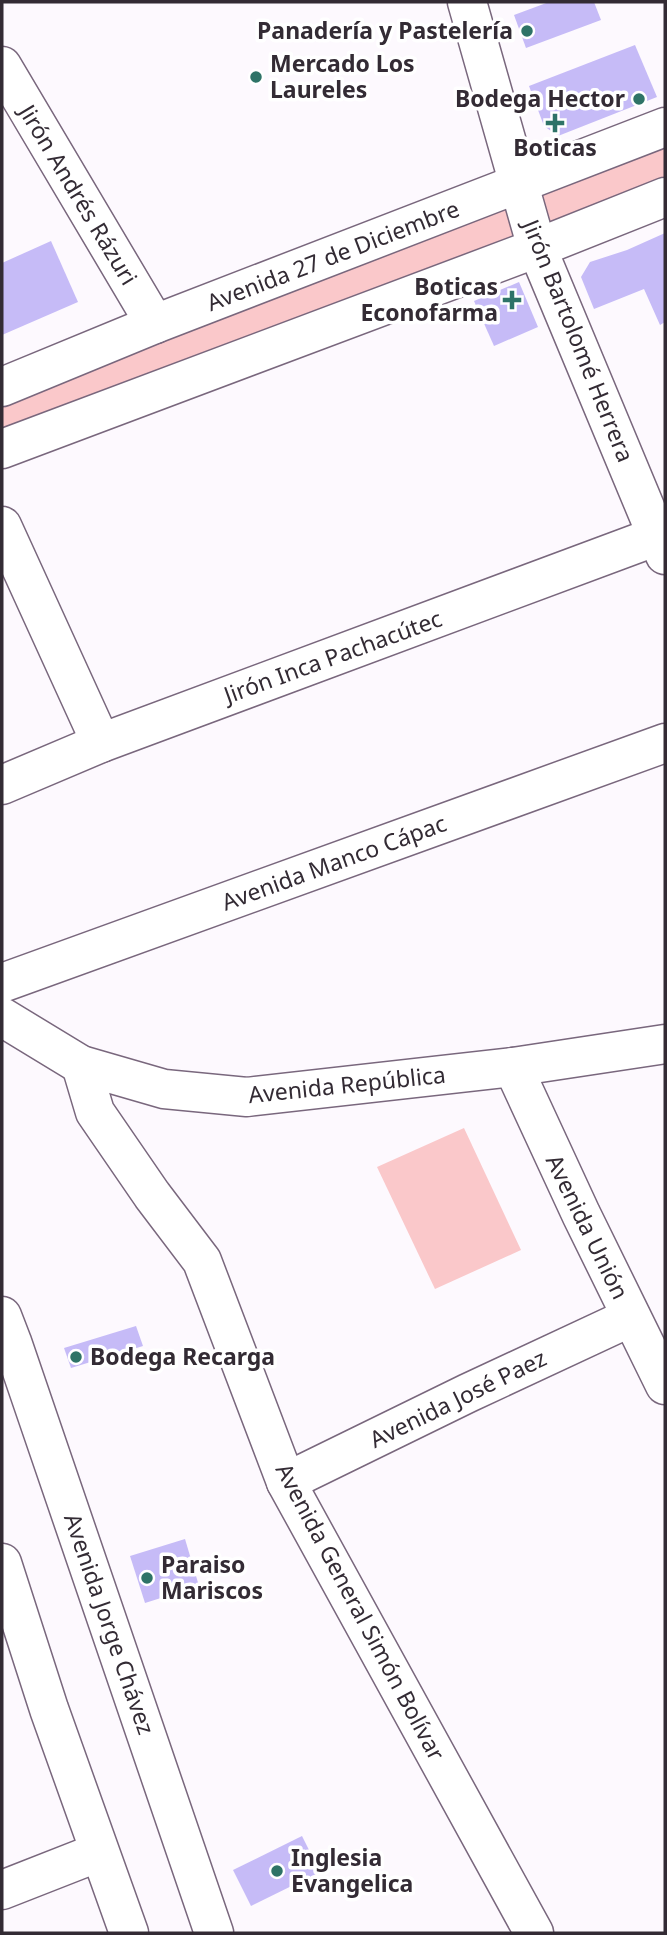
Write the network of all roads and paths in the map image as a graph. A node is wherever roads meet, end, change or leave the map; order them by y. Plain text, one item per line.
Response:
1 (467, 2) edge
2 (2, 66) edge
3 (665, 127) edge
4 (518, 184) junction
5 (665, 197) edge
6 (537, 248) junction
7 (155, 324) junction
8 (2, 387) edge
9 (2, 449) edge
10 (2, 526) edge
11 (663, 542) edge
12 (101, 743) junction
13 (665, 743) edge
14 (2, 785) edge
15 (2, 983) edge
16 (2, 1017) edge
17 (665, 1044) edge
18 (81, 1065) junction
19 (513, 1067) junction
20 (631, 1317) junction
21 (5, 1334) edge
22 (665, 1385) edge
23 (286, 1482) junction
24 (2, 1563) edge
25 (99, 1852) junction
26 (2, 1890) edge
27 (129, 1933) edge
28 (214, 1933) edge
29 (534, 1933) edge

1 - 4 street, Jirón Bartolomé Herrera
2 - 7 street, Jirón Andrés Rázuri
3 - 4 street, Avenida 27 de Diciembre
4 - 6 street, Jirón Bartolomé Herrera
4 - 7 street, Avenida 27 de Diciembre
5 - 6 street
6 - 9 street
6 - 11 street, Jirón Bartolomé Herrera
7 - 8 street, Avenida 27 de Diciembre
10 - 12 street
11 - 12 street, Jirón Inca Pachacútec
12 - 14 street, Jirón Inca Pachacútec
13 - 15 street, Avenida Manco Cápac
16 - 18 street, Avenida República
17 - 19 street, Avenida República
18 - 19 street, Avenida República
18 - 23 street, Avenida General Simón Bolívar
19 - 20 street, Avenida Unión
20 - 22 street, Avenida Unión
20 - 23 street, Avenida José Paez
21 - 28 street, Avenida Jorge Chávez
23 - 29 street, Avenida General Simón Bolívar
24 - 25 street
25 - 26 street
25 - 27 street

